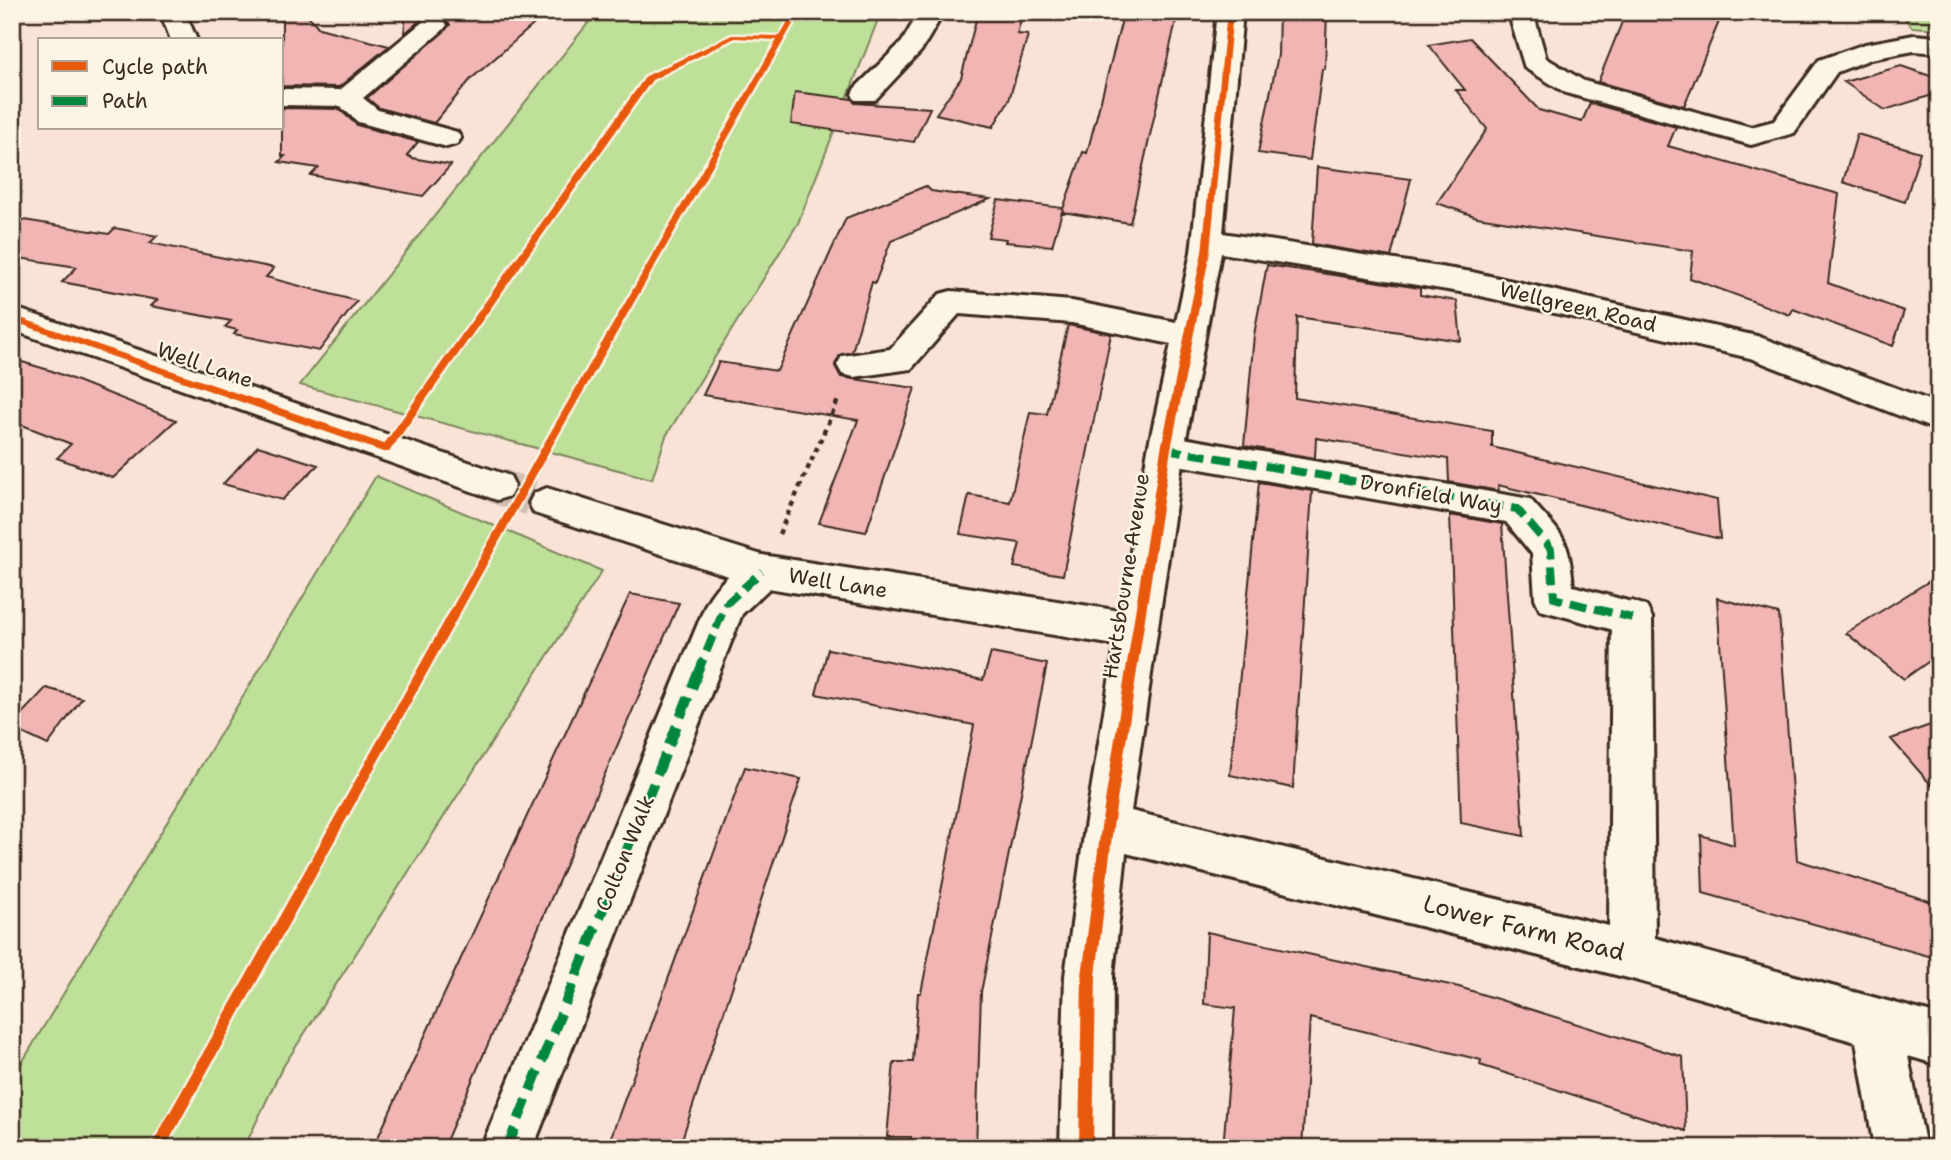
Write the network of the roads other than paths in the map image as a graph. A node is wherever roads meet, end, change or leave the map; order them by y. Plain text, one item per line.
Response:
1 (172, 12) edge
2 (932, 12) edge
3 (1230, 12) edge
4 (1520, 12) edge
5 (434, 25) dead end
6 (183, 38) edge
7 (1939, 45) edge
8 (865, 94) dead end
9 (284, 97) edge
10 (347, 97) junction
11 (447, 138) dead end
12 (1205, 240) junction
13 (12, 318) edge
14 (1187, 337) junction
15 (854, 365) road end
16 (1939, 418) edge
17 (1166, 449) junction
18 (497, 486) tunnel mouth
19 (547, 503) tunnel mouth
20 (762, 571) junction
21 (1137, 631) junction
22 (1107, 827) junction
23 (1632, 954) junction
24 (1878, 1025) junction
25 (1939, 1040) edge
26 (507, 1148) edge
27 (1086, 1148) edge
28 (1900, 1148) edge

1 - 6 street
2 - 8 street
3 - 12 street, Hartsbourne Avenue
4 - 7 street
5 - 10 street
9 - 10 street
10 - 11 street
12 - 14 street, Hartsbourne Avenue
12 - 16 street, Wellgreen Road
13 - 18 street, Well Lane
14 - 15 street
14 - 17 street, Hartsbourne Avenue
17 - 21 street, Hartsbourne Avenue
17 - 23 street, Dronfield Way
19 - 20 street, Well Lane
20 - 21 street, Well Lane
20 - 26 street, Colton Walk
21 - 22 street, Hartsbourne Avenue
22 - 23 street, Lower Farm Road
22 - 27 street, Hartsbourne Avenue
23 - 24 street, Lower Farm Road
24 - 25 street, Lower Farm Road
24 - 28 street

